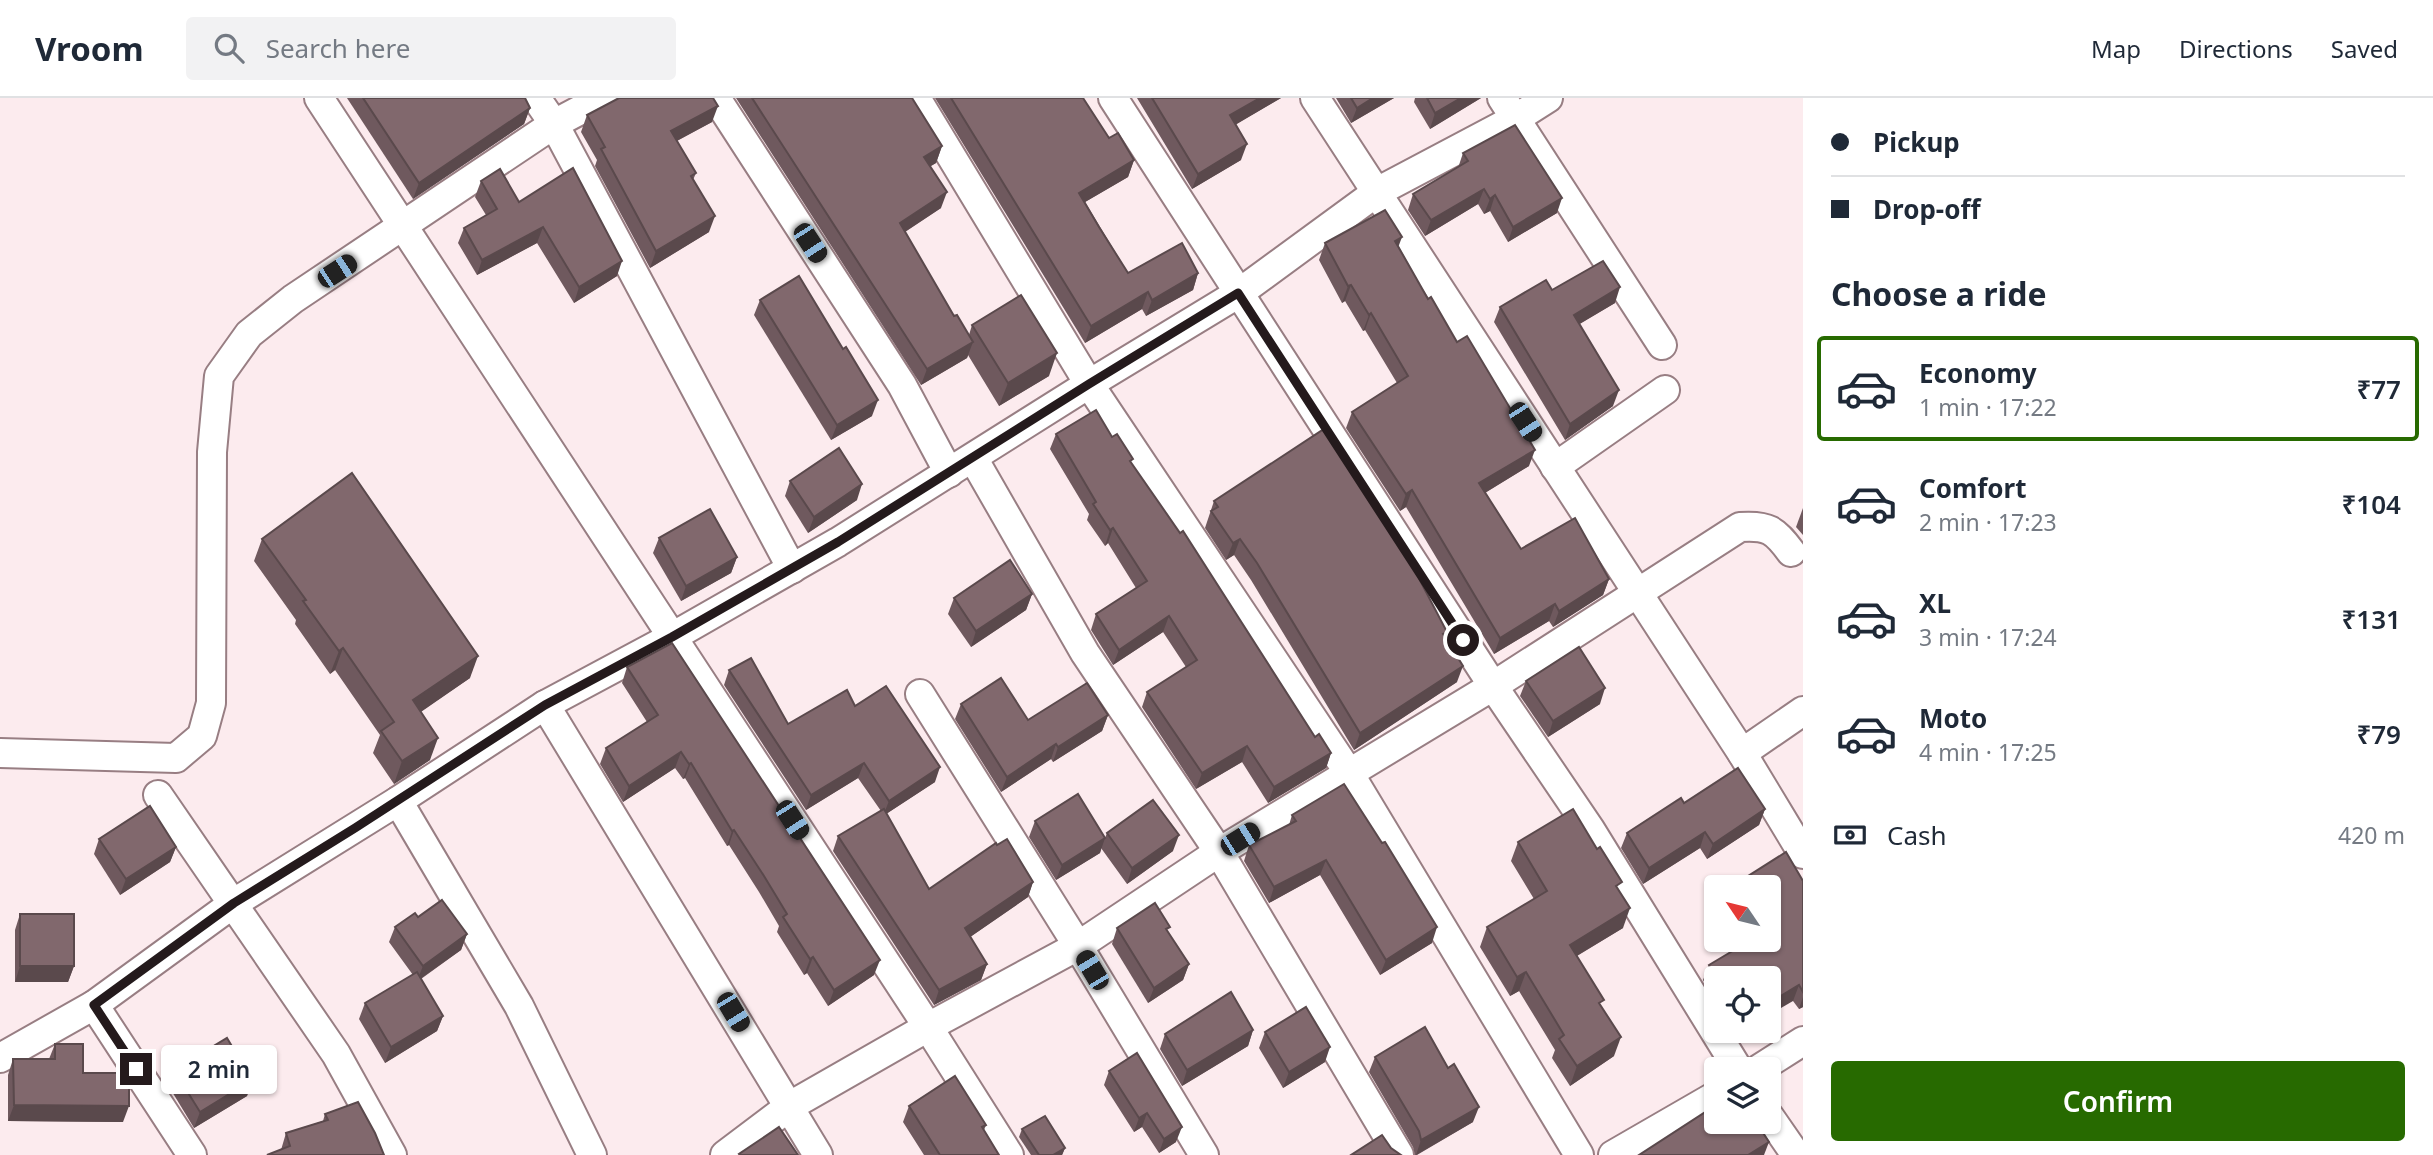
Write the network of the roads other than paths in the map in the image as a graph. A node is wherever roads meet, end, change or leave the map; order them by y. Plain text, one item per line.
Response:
1 (319, 98) edge
2 (536, 98) edge
3 (603, 98) edge
4 (716, 98) edge
5 (916, 98) edge
6 (1113, 98) edge
7 (1315, 98) edge
8 (1548, 98) edge
9 (1508, 109) edge
10 (554, 124) junction
11 (1377, 192) junction
12 (403, 227) junction
13 (1238, 293) junction
14 (1662, 345) dead end
15 (1089, 384) junction
16 (1665, 390) dead end
17 (973, 458) junction
18 (1555, 467) junction
19 (949, 473) junction
20 (1791, 552) dead end
21 (792, 569) junction
22 (1637, 594) junction
23 (672, 637) junction
24 (1493, 686) junction
25 (920, 694) dead end
26 (545, 705) junction
27 (1803, 711) edge
28 (0, 753) edge
29 (1742, 753) junction
30 (1349, 773) junction
31 (158, 795) dead end
32 (398, 801) junction
33 (1219, 852) junction
34 (1803, 855) edge
35 (234, 903) junction
36 (1078, 946) junction
37 (94, 1005) junction
38 (928, 1027) junction
39 (1803, 1041) edge
40 (1731, 1057) edge
41 (1778, 1057) edge
42 (0, 1058) edge
43 (1704, 1103) edge
44 (790, 1106) junction
45 (1781, 1133) edge
46 (192, 1155) edge
47 (392, 1155) edge
48 (592, 1155) edge
49 (725, 1155) edge
50 (818, 1155) edge
51 (1009, 1155) edge
52 (1204, 1155) edge
53 (1399, 1155) edge
54 (1579, 1155) edge
55 (1614, 1155) edge
56 (1796, 1155) edge

1 - 12 street
2 - 10 street
3 - 10 street
4 - 19 street
5 - 15 street
6 - 13 street
7 - 11 street
8 - 9 street
9 - 11 street
9 - 14 street
10 - 12 street
10 - 21 street
11 - 13 street
11 - 18 street
12 - 23 street
12 - 28 street
13 - 15 street
13 - 24 street
15 - 17 street
15 - 30 street
16 - 18 street
17 - 19 street
17 - 33 street
18 - 22 street
19 - 21 street
20 - 22 street
21 - 23 street
22 - 24 street
22 - 29 street
23 - 26 street
23 - 38 street
24 - 30 street
24 - 40 street
25 - 36 street
26 - 32 street
26 - 44 street
27 - 29 street
29 - 34 street
30 - 33 street
30 - 54 street
31 - 35 street
32 - 35 street
32 - 48 street
33 - 36 street
33 - 53 street
35 - 37 street
35 - 47 street
36 - 38 street
36 - 52 street
37 - 42 street
37 - 46 street
38 - 44 street
38 - 51 street
39 - 41 street
43 - 55 street
44 - 49 street
44 - 50 street
45 - 56 street

